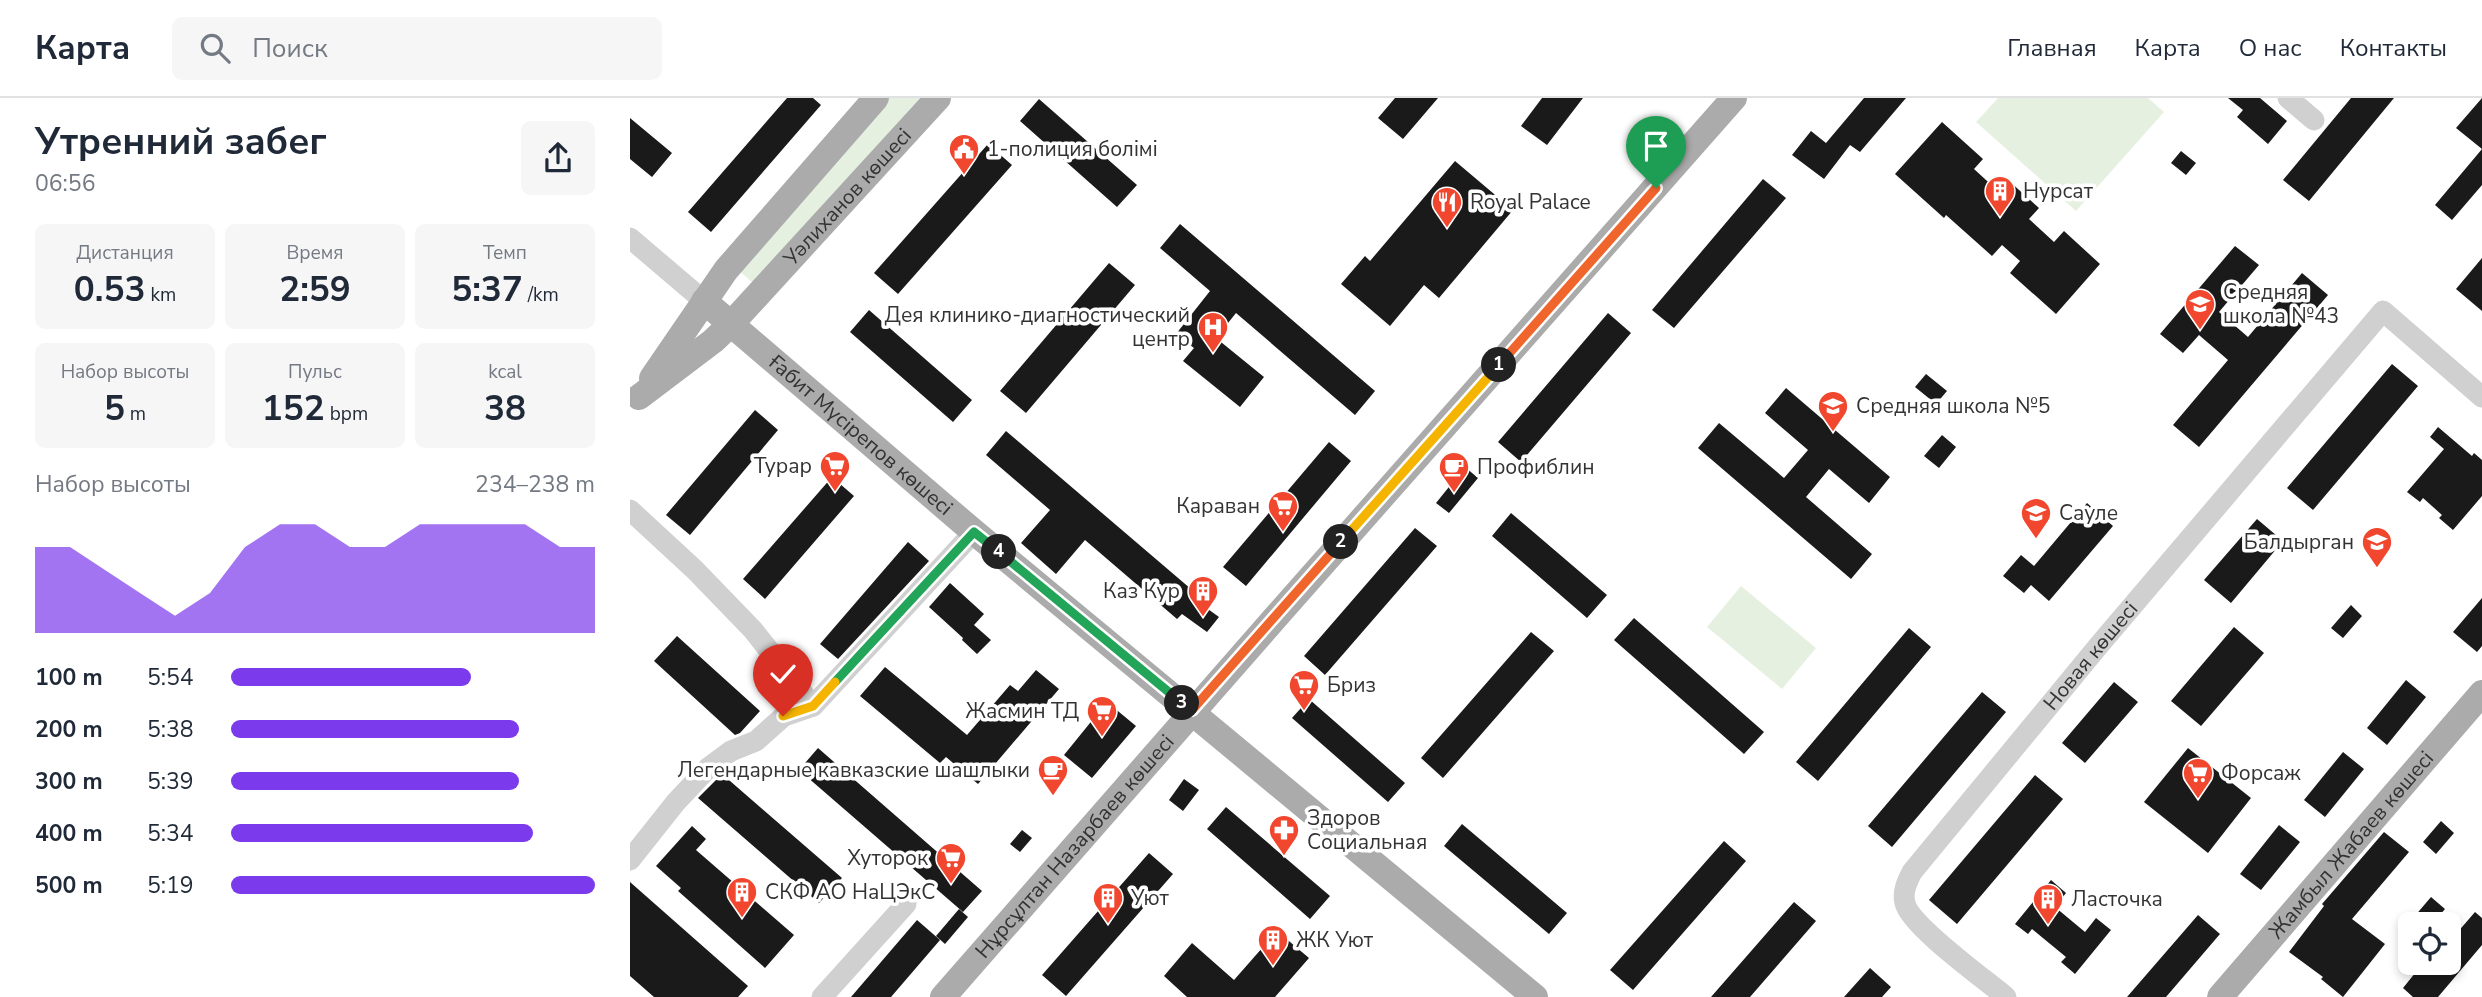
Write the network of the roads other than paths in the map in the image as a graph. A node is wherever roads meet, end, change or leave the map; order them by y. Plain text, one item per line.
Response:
1 (876, 98) edge
2 (938, 98) edge
3 (1734, 98) edge
4 (2288, 98) edge
5 (2314, 120) dead end
6 (630, 238) edge
7 (704, 301) junction
8 (731, 324) junction
9 (2482, 397) edge
10 (635, 402) edge
11 (632, 516) edge
12 (974, 532) junction
13 (2482, 693) edge
14 (813, 706) junction
15 (1192, 710) junction
16 (630, 860) edge
17 (906, 904) dead end
18 (1532, 996) edge
19 (822, 997) edge
20 (943, 997) edge
21 (2006, 997) edge
22 (2220, 997) edge

1 - 7 main road, Уәлиханов көшесі
2 - 8 main road, Уәлиханов көшесі
3 - 15 main road, Нұрсұлтан Назарбаев көшесі
4 - 5 street
6 - 7 street, Ғабит Мүсірепов көшесі
7 - 8 main road, Ғабит Мүсірепов көшесі
7 - 10 main road, Уәлиханов көшесі
8 - 10 main road, Уәлиханов көшесі
8 - 12 main road, Ғабит Мүсірепов көшесі
9 - 21 street, Новая көшесі
11 - 14 street
12 - 14 street
12 - 15 main road, Ғабит Мүсірепов көшесі
13 - 22 main road, Жамбыл Жабаев көшесі
14 - 16 street
15 - 18 main road, Ғабит Мүсірепов көшесі
15 - 20 main road, Нұрсұлтан Назарбаев көшесі
17 - 19 street

